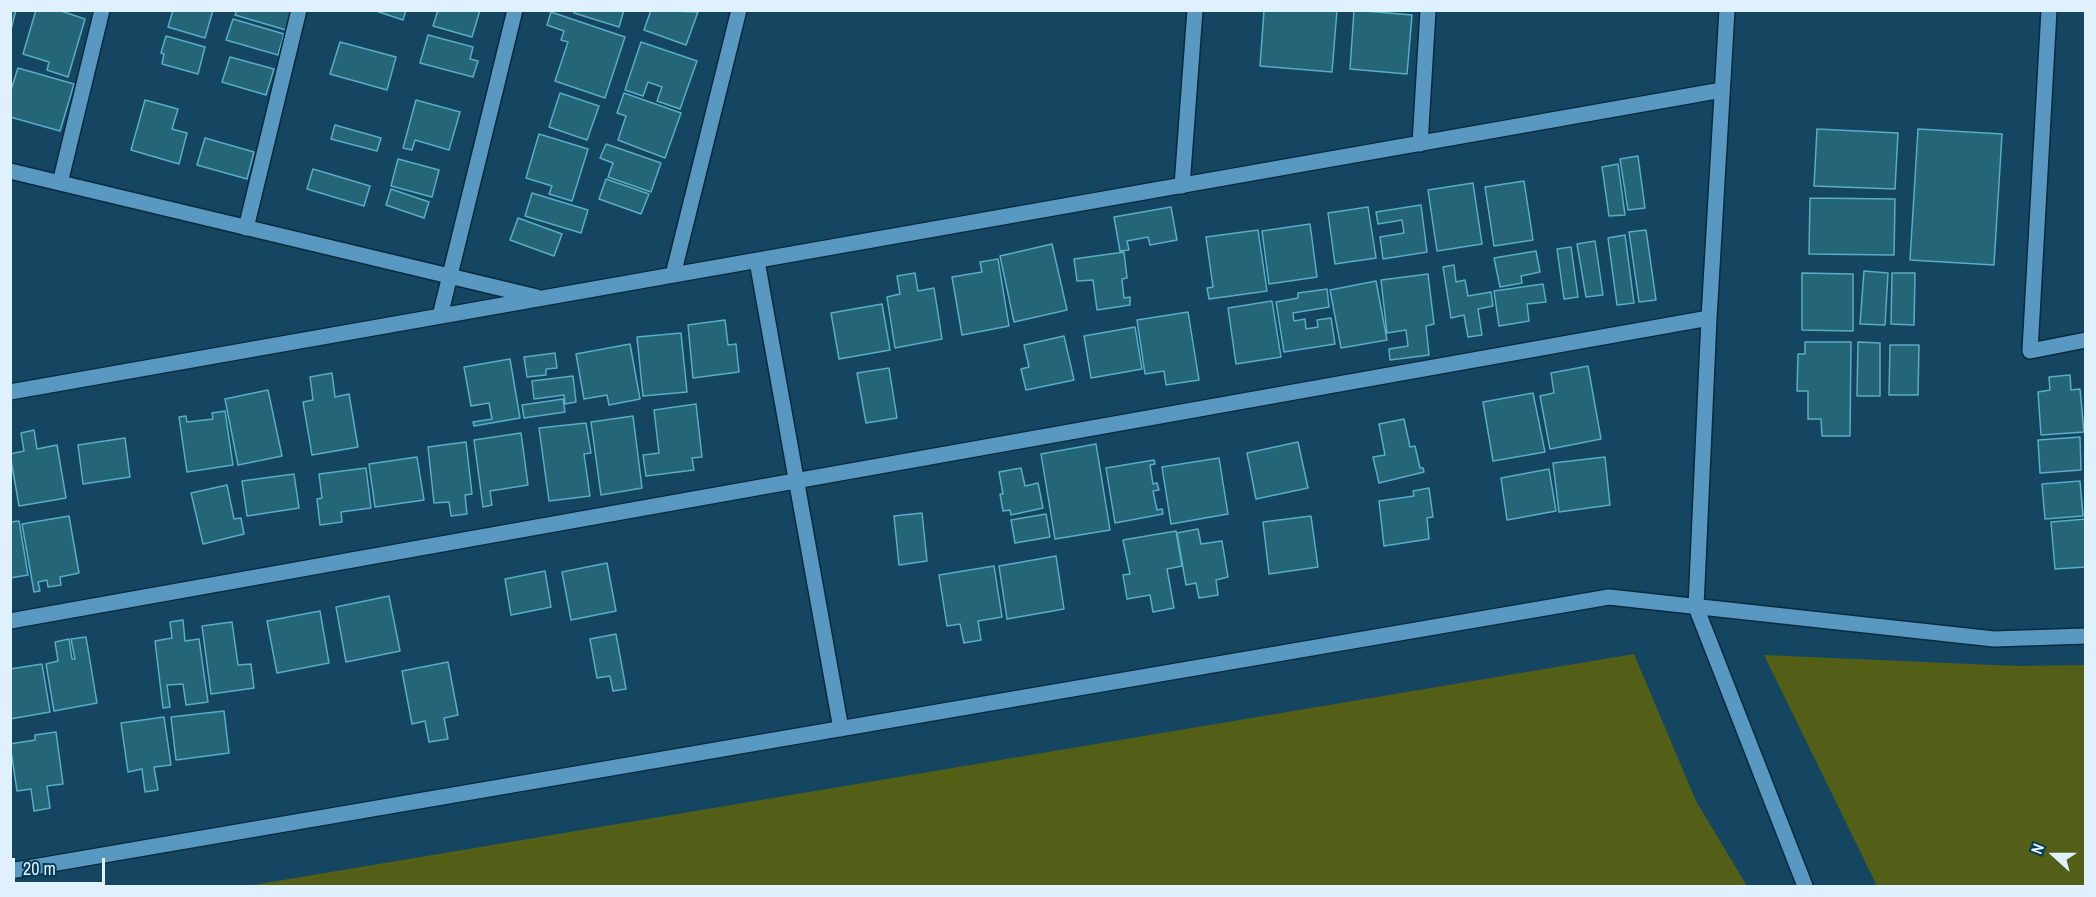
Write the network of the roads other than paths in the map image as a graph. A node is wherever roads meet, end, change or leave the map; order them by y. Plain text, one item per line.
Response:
1 (102, 10) edge
2 (299, 10) edge
3 (515, 10) edge
4 (739, 10) edge
5 (1195, 10) edge
6 (1428, 10) edge
7 (1727, 10) edge
8 (2049, 10) edge
9 (1722, 90) junction
10 (1420, 144) junction
11 (10, 171) edge
12 (60, 183) junction
13 (1182, 186) junction
14 (246, 228) junction
15 (757, 261) junction
16 (673, 275) junction
17 (450, 276) junction
18 (543, 298) junction
19 (440, 316) junction
20 (1709, 318) junction
21 (2085, 340) edge
22 (10, 392) edge
23 (796, 481) junction
24 (1696, 607) junction
25 (10, 621) edge
26 (2085, 636) edge
27 (841, 729) junction
28 (10, 871) edge
29 (1804, 886) edge

1 - 12 street
2 - 14 street
3 - 17 street
4 - 16 street
5 - 13 street
6 - 10 street
7 - 9 street
8 - 21 street
9 - 10 street
9 - 20 street
10 - 13 street
11 - 12 street
12 - 14 street
13 - 15 street
14 - 17 street
15 - 16 street
15 - 23 street
16 - 18 street
17 - 18 street
17 - 19 street
18 - 19 street
19 - 22 street
20 - 23 street
20 - 24 street
23 - 25 street
23 - 27 street
24 - 26 street
24 - 27 street
24 - 29 street
27 - 28 street

